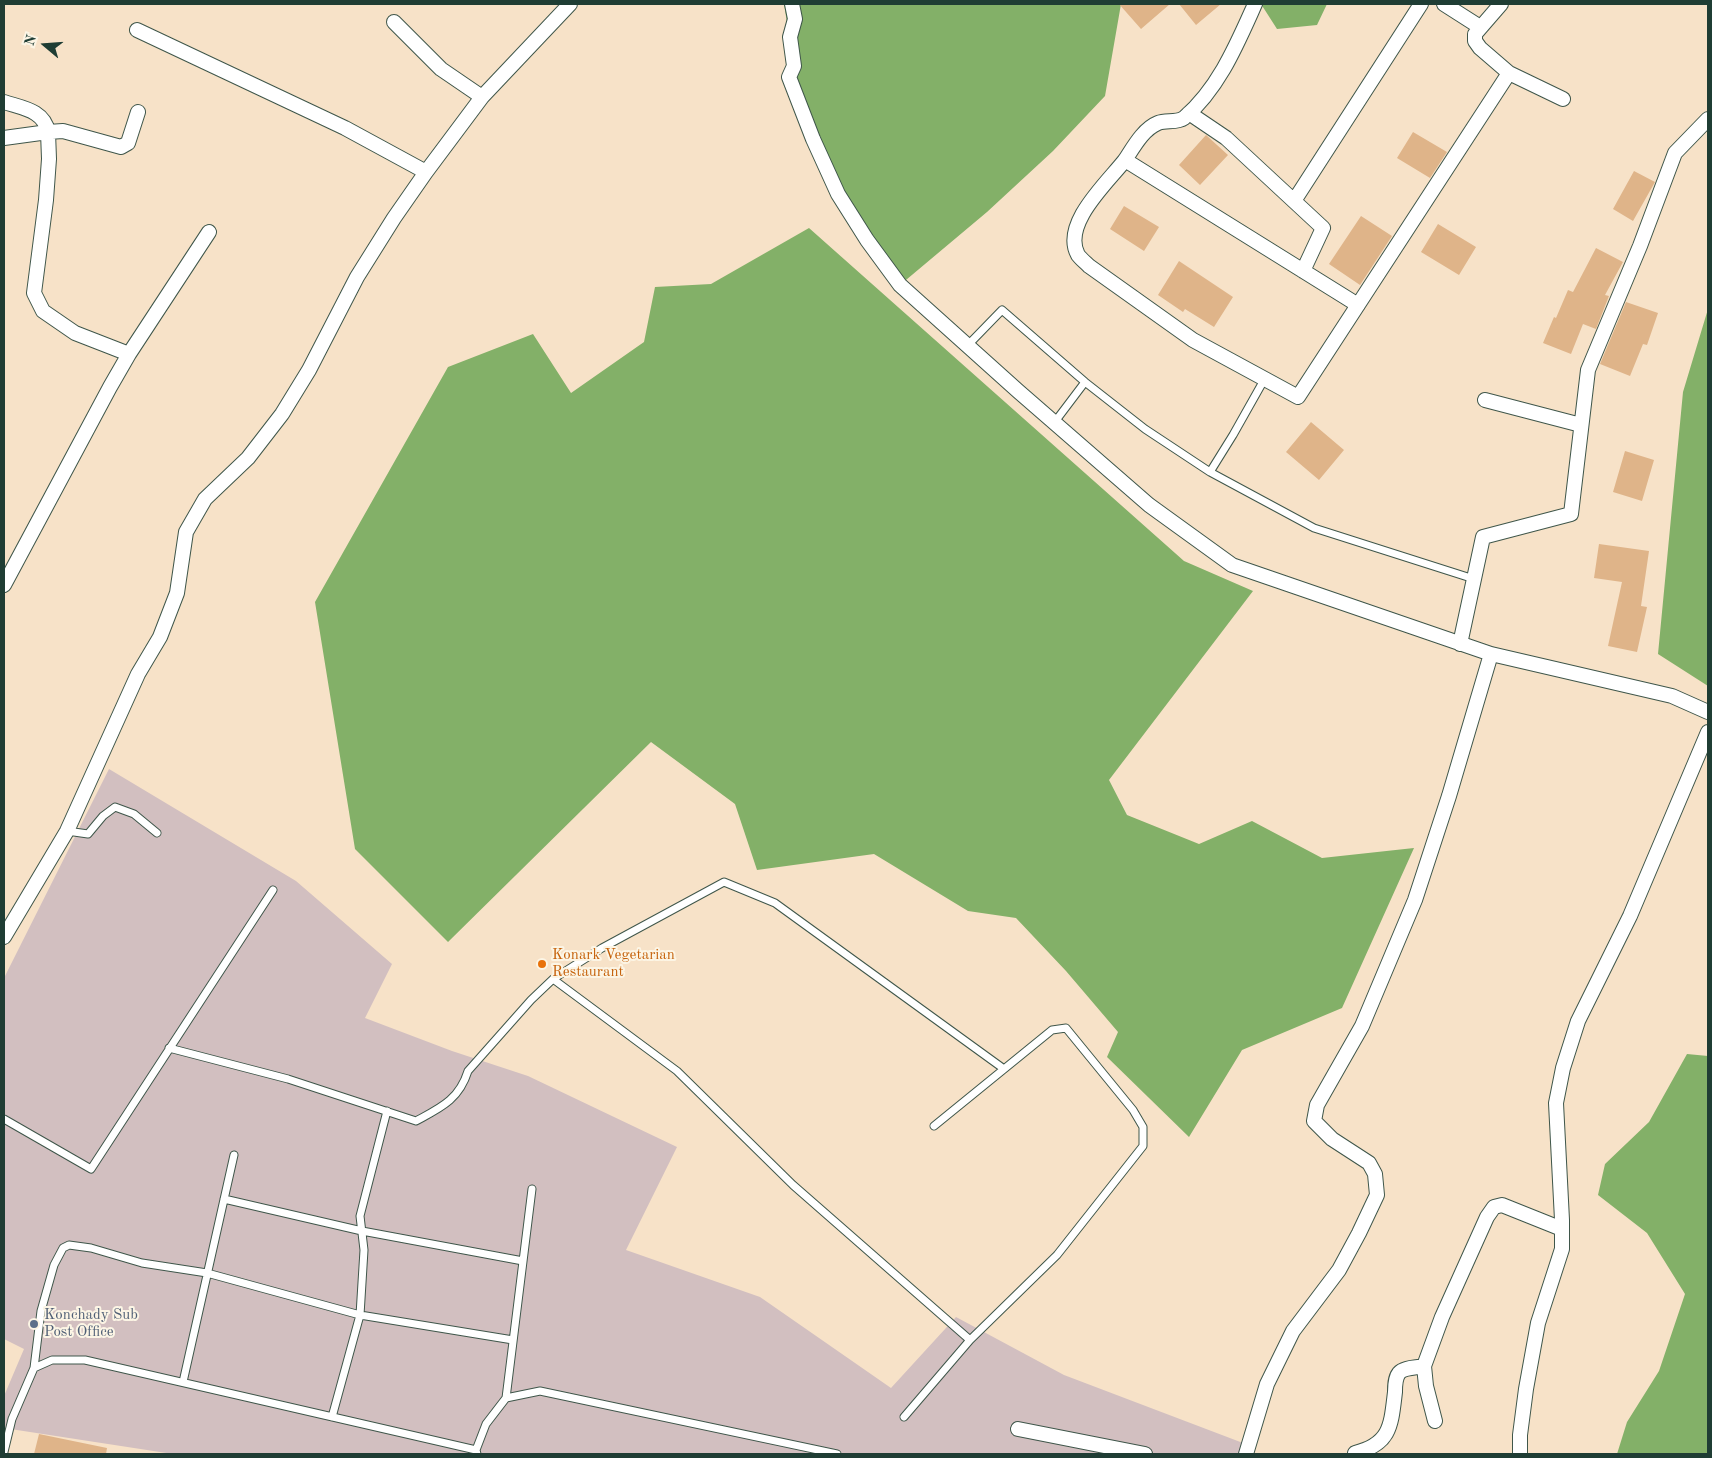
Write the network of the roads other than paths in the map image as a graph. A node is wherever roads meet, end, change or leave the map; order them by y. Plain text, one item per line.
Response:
1 (570, 4) edge
2 (792, 4) edge
3 (1255, 4) edge
4 (1421, 4) edge
5 (1444, 4) edge
6 (1501, 4) edge
7 (394, 22) dead end
8 (1480, 27) junction
9 (137, 30) dead end
10 (1510, 73) junction
11 (482, 98) junction
12 (1564, 99) dead end
13 (4, 102) edge
14 (138, 112) dead end
15 (1189, 113) junction
16 (1708, 119) edge
17 (48, 132) junction
18 (4, 138) edge
19 (1125, 160) junction
20 (426, 172) junction
21 (1294, 200) junction
22 (209, 232) dead end
23 (1304, 271) junction
24 (1358, 305) junction
25 (968, 346) junction
26 (129, 354) junction
27 (1264, 380) junction
28 (1084, 382) junction
29 (1486, 400) dead end
30 (1054, 423) junction
31 (1581, 425) junction
32 (1210, 472) junction
33 (1474, 579) junction
34 (4, 585) edge
35 (1460, 644) junction
36 (1491, 654) junction
37 (1708, 712) edge
38 (1708, 732) edge
39 (67, 831) junction
40 (157, 833) dead end
41 (273, 890) dead end
42 (4, 937) edge
43 (553, 979) junction
44 (169, 1048) junction
45 (1004, 1069) junction
46 (387, 1111) junction
47 (4, 1119) edge
48 (934, 1126) dead end
49 (234, 1155) dead end
50 (532, 1189) dead end
51 (224, 1199) junction
52 (1562, 1229) junction
53 (362, 1231) junction
54 (523, 1261) junction
55 (207, 1273) junction
56 (360, 1315) junction
57 (513, 1340) junction
58 (970, 1340) junction
59 (1424, 1366) junction
60 (34, 1368) junction
61 (183, 1382) junction
62 (506, 1398) junction
63 (332, 1416) junction
64 (904, 1417) dead end
65 (1435, 1420) dead end
66 (1018, 1429) dead end
67 (4, 1452) edge
68 (477, 1452) edge
69 (1355, 1453) edge
70 (837, 1454) edge
71 (1145, 1454) edge
72 (1246, 1454) edge
73 (1520, 1454) edge

1 - 11 street
2 - 25 street
3 - 15 street
4 - 21 street
5 - 8 street
6 - 8 street
7 - 11 street
8 - 10 street
9 - 20 street
10 - 12 street
10 - 24 street
11 - 20 street
13 - 17 street
14 - 17 street
15 - 19 street
15 - 21 street
16 - 31 street
17 - 18 street
17 - 26 street
19 - 23 street
19 - 27 street
20 - 39 street
21 - 23 street
22 - 26 street
23 - 24 street
24 - 27 street
25 - 28 lane
25 - 30 street
26 - 34 street
27 - 32 lane
28 - 30 lane
28 - 32 lane
29 - 31 street
30 - 35 street
31 - 33 street
32 - 33 lane
33 - 35 street
35 - 36 street
36 - 37 street
36 - 72 street
38 - 52 street
39 - 40 lane
39 - 42 street
41 - 44 lane
43 - 45 lane
43 - 46 lane
43 - 58 lane
44 - 46 lane
44 - 47 lane
45 - 48 lane
45 - 58 lane
46 - 53 lane
49 - 51 lane
50 - 54 lane
51 - 53 lane
51 - 55 lane
52 - 59 street
52 - 73 street
53 - 54 lane
53 - 56 lane
54 - 57 lane
55 - 56 lane
55 - 60 lane
55 - 61 lane
56 - 57 lane
56 - 63 lane
57 - 62 lane
58 - 64 lane
59 - 65 street
59 - 69 street
60 - 61 lane
60 - 67 lane
61 - 63 lane
62 - 68 lane
62 - 70 lane
63 - 68 lane
66 - 71 street

